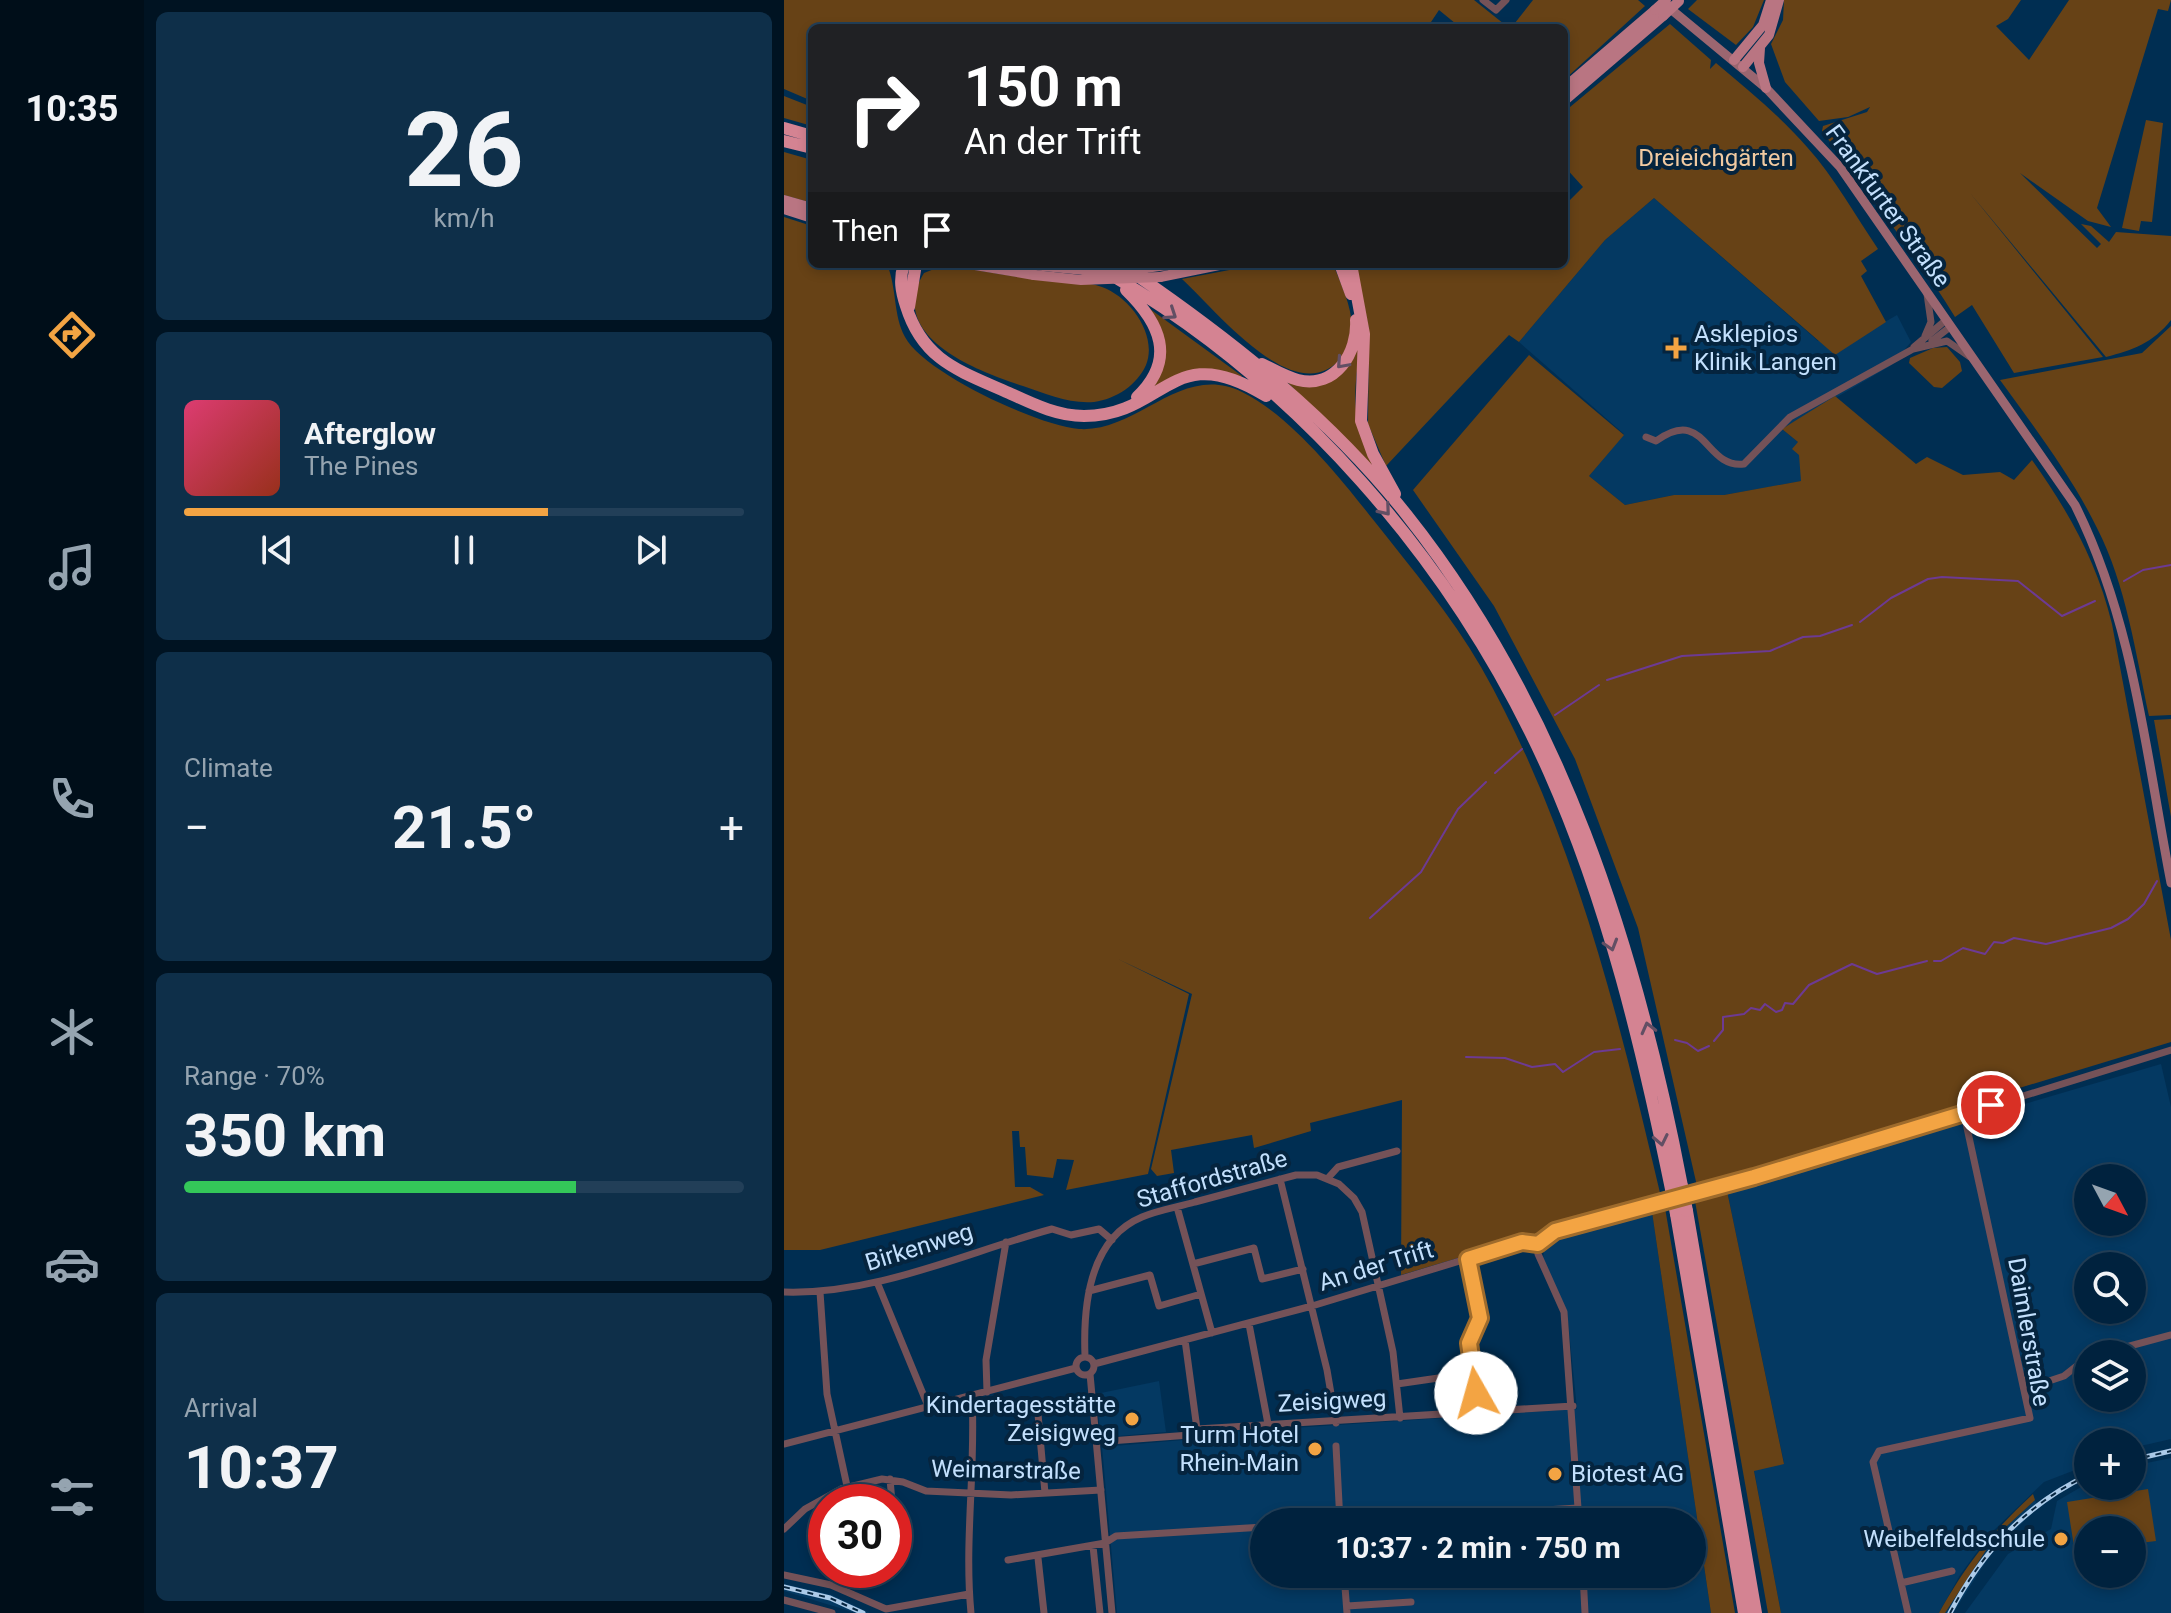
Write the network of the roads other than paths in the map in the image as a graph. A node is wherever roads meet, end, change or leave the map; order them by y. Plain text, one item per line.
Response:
1 (1483, 0) edge
2 (1506, 0) edge
3 (1666, 0) edge
4 (1771, 0) edge
5 (1779, 0) edge
6 (1680, 1) edge
7 (1659, 9) edge
8 (1760, 48) junction
9 (1738, 64) junction
10 (1568, 85) edge
11 (1766, 88) junction
12 (1568, 97) edge
13 (784, 128) edge
14 (808, 135) edge
15 (784, 141) edge
16 (808, 147) edge
17 (784, 200) edge
18 (808, 207) edge
19 (784, 209) edge
20 (808, 217) edge
21 (901, 268) edge
22 (1006, 268) edge
23 (1029, 268) edge
24 (1099, 268) edge
25 (1124, 268) edge
26 (1137, 268) edge
27 (1206, 268) edge
28 (1341, 268) edge
29 (1352, 268) edge
30 (915, 270) edge
31 (1034, 271) junction
32 (1106, 272) junction
33 (1927, 292) junction
34 (908, 314) junction
35 (1948, 324) junction
36 (1928, 339) junction
37 (1249, 358) junction
38 (1971, 358) junction
39 (1119, 410) junction
40 (1294, 413) junction
41 (1646, 437) dead end
42 (1406, 514) junction
43 (2171, 883) edge
44 (2170, 1050) edge
45 (1964, 1114) junction
46 (1397, 1151) dead end
47 (1328, 1178) junction
48 (1280, 1179) junction
49 (1677, 1188) junction
50 (1177, 1207) junction
51 (1681, 1212) junction
52 (1112, 1240) junction
53 (1006, 1242) junction
54 (1538, 1244) junction
55 (1468, 1259) junction
56 (1193, 1264) junction
57 (1303, 1269) junction
58 (877, 1282) junction
59 (1378, 1286) junction
60 (1089, 1291) junction
61 (784, 1292) edge
62 (820, 1292) junction
63 (1201, 1294) junction
64 (1312, 1306) junction
65 (1249, 1324) junction
66 (1212, 1333) junction
67 (2171, 1335) edge
68 (1185, 1340) junction
69 (2146, 1342) edge
70 (1085, 1356) junction
71 (1094, 1364) junction
72 (1076, 1368) junction
73 (2074, 1368) edge
74 (1473, 1373) junction
75 (1090, 1374) junction
76 (2022, 1380) junction
77 (1397, 1384) junction
78 (987, 1392) junction
79 (972, 1396) junction
80 (928, 1406) junction
81 (1573, 1406) junction
82 (1478, 1412) junction
83 (1038, 1414) dead end
84 (1400, 1418) junction
85 (1336, 1423) junction
86 (1268, 1424) junction
87 (1197, 1429) junction
88 (833, 1431) junction
89 (1096, 1442) junction
90 (784, 1444) edge
91 (1336, 1446) dead end
92 (890, 1479) junction
93 (846, 1484) edge
94 (859, 1484) edge
95 (890, 1484) edge
96 (1101, 1490) junction
97 (1045, 1493) junction
98 (974, 1494) junction
99 (808, 1507) edge
100 (1338, 1508) edge
101 (1578, 1508) edge
102 (1250, 1528) edge
103 (784, 1529) edge
104 (1105, 1543) junction
105 (1093, 1546) junction
106 (1038, 1558) junction
107 (1008, 1560) dead end
108 (1952, 1571) dead end
109 (784, 1575) edge
110 (1901, 1583) junction
111 (1345, 1588) edge
112 (1584, 1588) edge
113 (969, 1594) junction
114 (784, 1600) edge
115 (1411, 1602) dead end
116 (1347, 1610) edge
117 (832, 1613) edge
118 (971, 1613) edge
119 (1044, 1613) edge
120 (1100, 1613) edge
121 (1112, 1613) edge
122 (1585, 1613) edge
123 (1744, 1613) edge
124 (1756, 1613) edge
125 (1906, 1613) edge

1 - 2 street
3 - 7 main road, bridge
4 - 9 main road
5 - 8 main road
6 - 7 main road, bridge
7 - 9 main road, Frankfurter Straße
7 - 10 main road
7 - 12 main road
8 - 9 main road
8 - 11 main road
9 - 11 main road, Frankfurter Straße
11 - 33 main road, Frankfurter Straße
13 - 14 highway
15 - 16 highway
17 - 18 main road
19 - 20 main road
21 - 34 highway
22 - 31 main road
23 - 31 main road
24 - 32 highway
25 - 37 highway
26 - 31 main road, bridge
27 - 31 main road, bridge
28 -> 37 highway
29 - 42 highway
30 - 34 highway
32 - 39 highway
32 -> 40 highway
33 - 35 main road, Frankfurter Straße
33 - 36 street
34 - 39 highway
35 - 36 street
35 - 38 main road, Frankfurter Straße
36 - 38 street
36 - 41 street
37 - 42 highway
38 - 43 main road, Frankfurter Straße
39 - 40 highway
40 -> 49 highway
49 -> 42 highway
44 - 45 street, An der Trift
45 - 54 street, An der Trift
45 - 76 street, Daimlerstraße
46 - 47 street, Staffordstraße
47 - 48 street, Staffordstraße
47 - 59 street
48 - 50 street, Staffordstraße
48 - 57 street
49 - 51 highway, bridge
50 - 52 street, Staffordstraße
50 - 56 street
51 - 123 highway
51 - 124 highway
52 - 53 street, Birkenweg
52 - 60 street, Staffordstraße
53 - 58 street, Birkenweg
53 - 78 street
54 - 55 street, An der Trift
54 - 81 street
55 - 59 street, An der Trift
55 - 74 street
56 - 57 street
56 - 63 street
57 - 64 street
58 - 62 street, Birkenweg
58 - 80 street
59 - 64 street, An der Trift
59 - 77 street
60 - 63 street
60 - 70 street, Staffordstraße
61 - 62 street, Birkenweg
62 - 88 street
63 - 66 street
64 - 65 street, An der Trift
64 - 85 street
65 - 66 street, An der Trift
65 - 86 street
66 - 68 street, An der Trift
67 - 69 street
68 - 71 street, An der Trift
68 - 87 street
70 - 71 street
70 - 72 street
71 - 75 street
72 - 75 street
72 - 78 street
73 - 76 street
74 - 77 street
74 - 82 street
75 - 89 street
76 - 110 street, Daimlerstraße
77 - 84 street
78 - 79 street
79 - 80 street
79 - 98 street
80 - 88 street
81 - 82 street, Zeisigweg
81 - 101 street
82 - 84 street, Zeisigweg
83 - 97 street
84 - 85 street, Zeisigweg
85 - 86 street, Zeisigweg
86 - 87 street, Zeisigweg
87 - 89 street, Zeisigweg
88 - 90 street
88 - 93 street
89 - 96 street
91 - 100 street
92 - 94 street, Weimarstraße
92 - 95 street
92 - 98 street, Weimarstraße
96 - 97 street, Weimarstraße
96 - 104 street
97 - 98 street, Weimarstraße
98 - 113 street
99 - 103 street, Weimarstraße
102 - 104 street
104 - 105 street
104 - 121 street
105 - 106 street
105 - 120 street
106 - 107 street
106 - 119 street
108 - 110 street
109 - 113 street
110 - 125 street, Daimlerstraße
111 - 116 street
112 - 122 street
113 - 118 street
114 - 117 street
115 - 116 street

